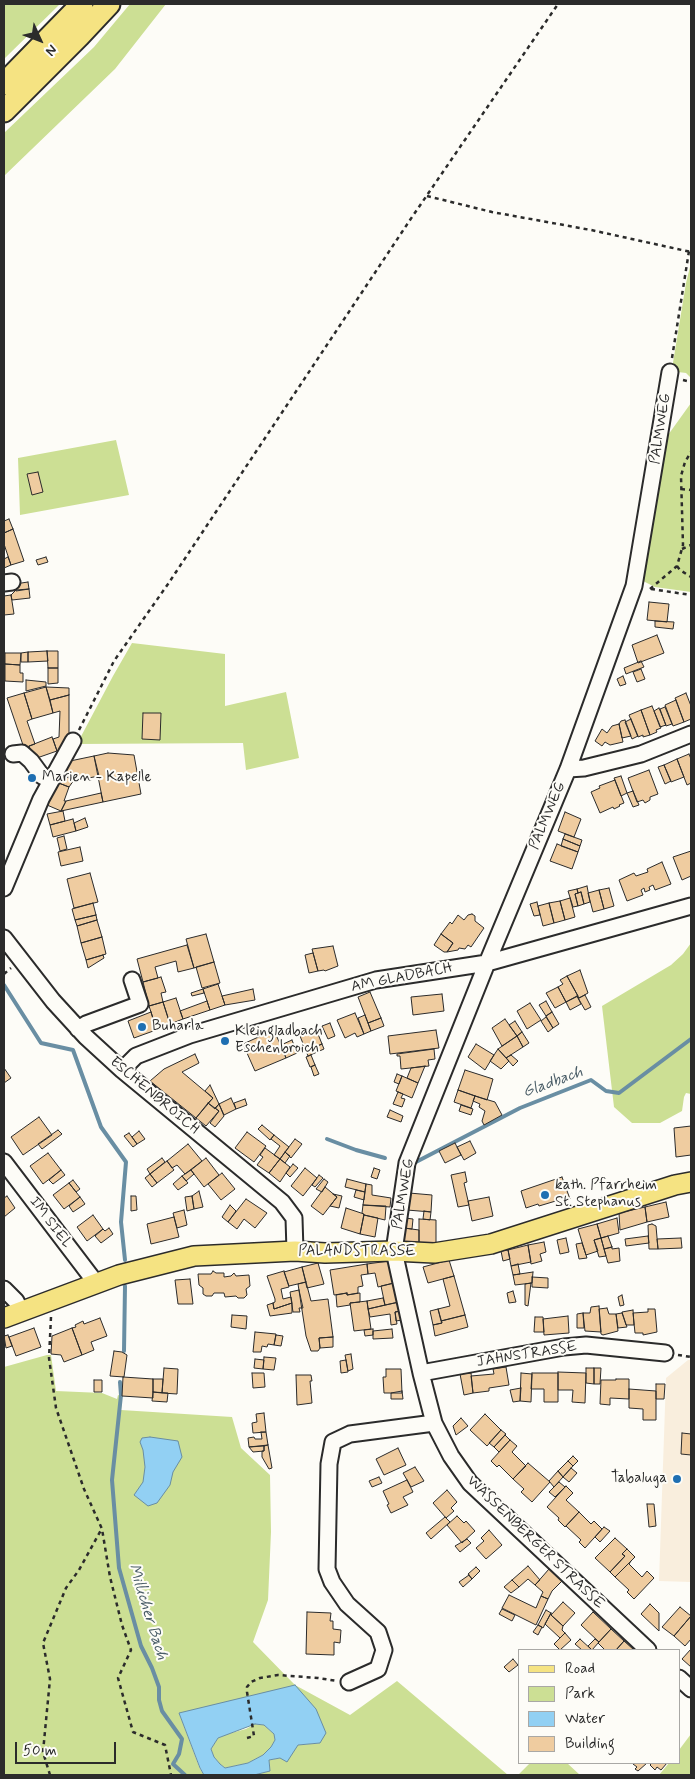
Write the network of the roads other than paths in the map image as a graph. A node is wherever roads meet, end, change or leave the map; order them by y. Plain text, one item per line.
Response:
1 (82, 4) edge
2 (109, 4) edge
3 (4, 84) edge
4 (4, 111) edge
5 (670, 372) road end
6 (691, 734) edge
7 (73, 741) road end
8 (13, 754) dead end
9 (568, 769) junction
10 (50, 780) junction
11 (4, 888) edge
12 (691, 906) edge
13 (4, 938) edge
14 (487, 963) junction
15 (132, 980) dead end
16 (78, 1029) junction
17 (122, 1070) junction
18 (4, 1162) edge
19 (691, 1182) edge
20 (295, 1251) junction
21 (394, 1251) junction
22 (96, 1283) junction
23 (4, 1289) edge
24 (12, 1314) edge
25 (665, 1353) dead end
26 (421, 1373) junction
27 (434, 1424) junction
28 (647, 1649) edge
29 (680, 1679) edge
30 (350, 1682) road end
31 (691, 1689) edge

1 - 3 highway
2 - 4 highway
5 - 9 street, PALMWEG
6 - 9 street
7 - 10 street
8 - 10 street
9 - 14 street, PALMWEG
10 - 11 street
12 - 14 street, AM GLADBACH
13 - 16 street, ESCHENBROICH
14 - 17 street, AM GLADBACH
14 - 21 street, PALMWEG
15 - 16 street
16 - 17 street, ESCHENBROICH
17 - 20 street, ESCHENBROICH
18 - 22 street, IM SIEL
19 - 21 main road, PALANDSTRASSE
20 - 21 main road, PALANDSTRASSE
20 - 22 main road, PALANDSTRASSE
21 - 26 street, WASSENBERGER STRASSE
22 - 24 main road, PALANDSTRASSE
23 - 24 street, PALANDSTRASSE
25 - 26 street, JAHNSTRASSE
26 - 27 street, WASSENBERGER STRASSE
27 - 28 street, WASSENBERGER STRASSE
27 - 30 street
29 - 31 street

